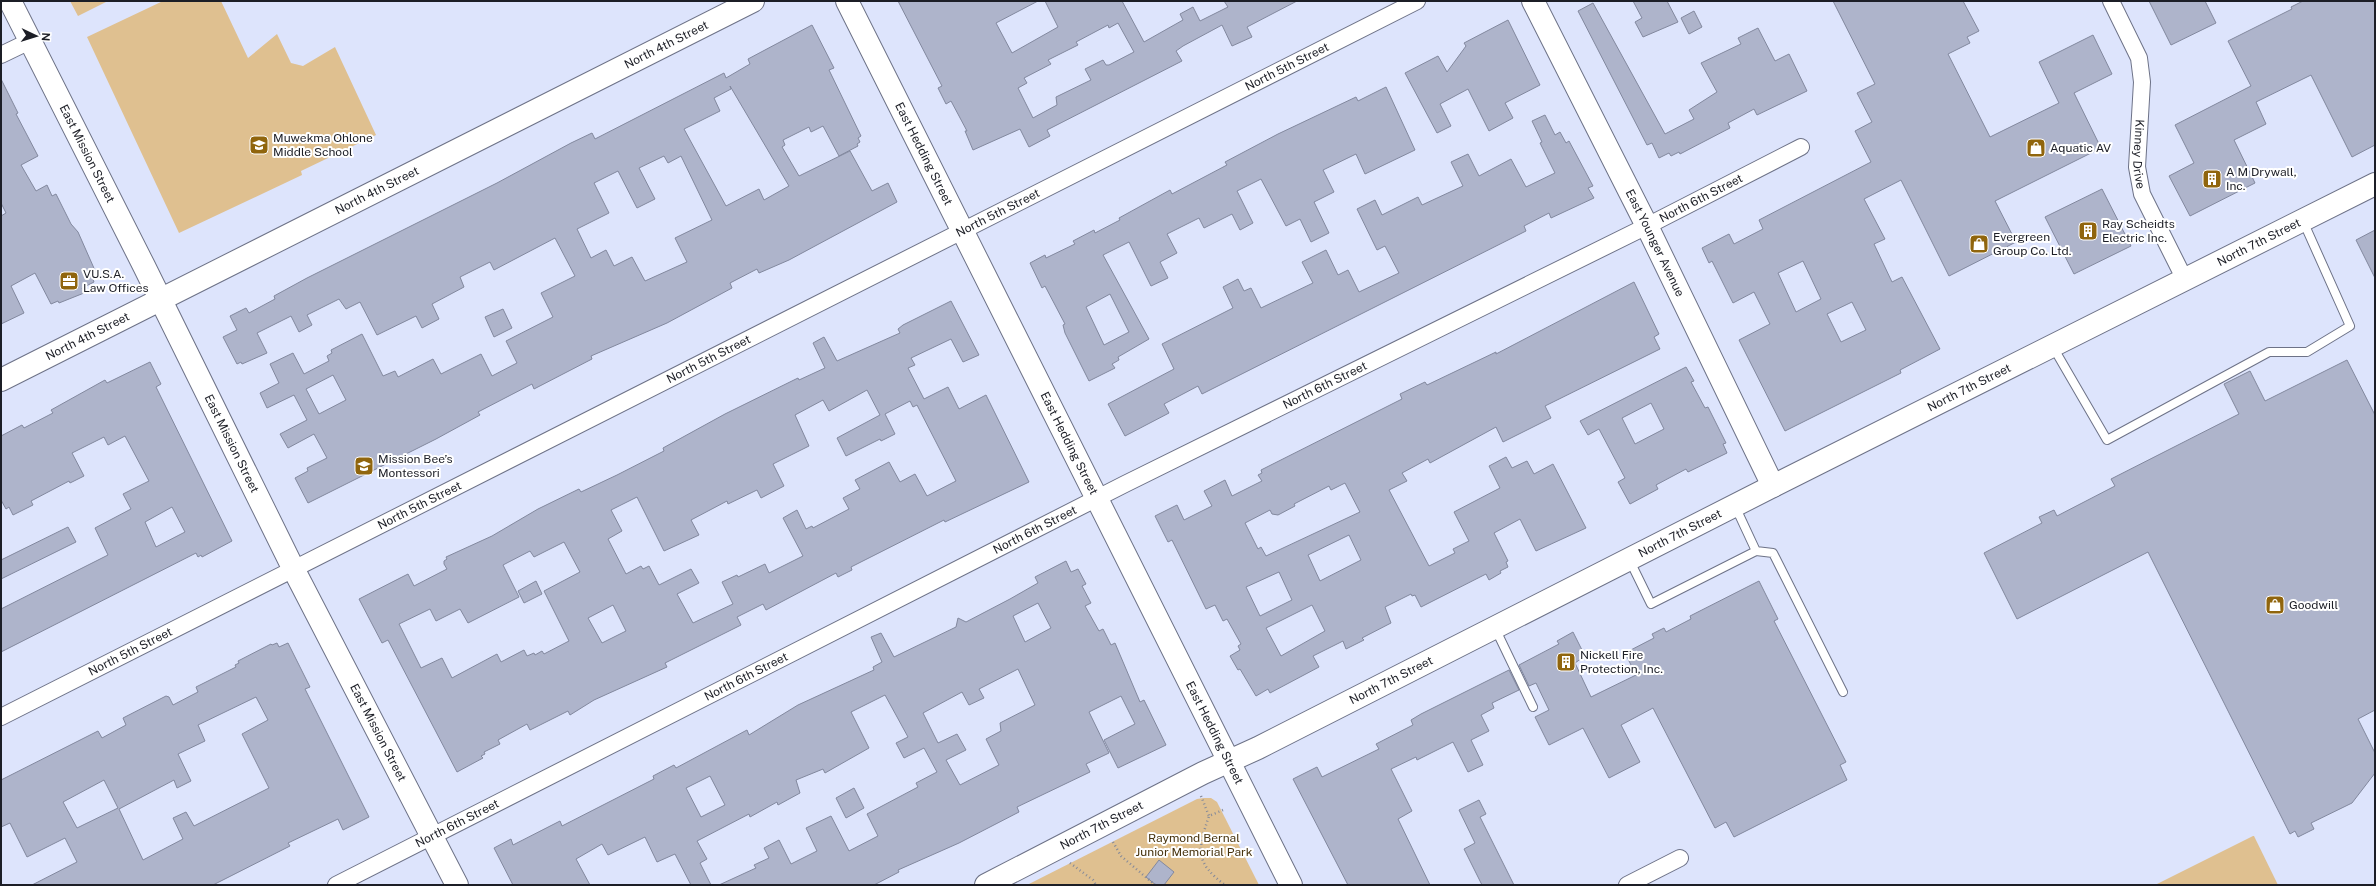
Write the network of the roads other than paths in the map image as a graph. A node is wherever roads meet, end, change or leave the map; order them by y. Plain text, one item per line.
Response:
1 (10, 1) edge
2 (753, 1) edge
3 (847, 1) edge
4 (1417, 1) edge
5 (1533, 1) edge
6 (2111, 1) edge
7 (30, 40) junction
8 (1, 55) edge
9 (1802, 147) dead end
10 (2375, 184) edge
11 (2303, 220) junction
12 (1647, 226) junction
13 (963, 231) junction
14 (2185, 280) junction
15 (161, 300) junction
16 (2053, 346) junction
17 (1, 380) edge
18 (1773, 486) junction
19 (1097, 498) junction
20 (1734, 505) junction
21 (1756, 551) junction
22 (1629, 559) junction
23 (294, 570) junction
24 (1495, 628) junction
25 (1843, 692) dead end
26 (1533, 707) dead end
27 (1, 717) edge
28 (1229, 762) junction
29 (431, 837) junction
30 (1680, 858) dead end
31 (336, 885) edge
32 (457, 885) edge
33 (986, 885) edge
34 (1291, 885) edge
35 (1627, 885) edge

1 - 7 street, East Mission Street
2 - 15 street, North 4th Street
3 - 13 street, East Hedding Street
4 - 13 street, North 5th Street
5 - 12 street, East Younger Avenue
6 - 14 street, Kinney Drive
7 - 8 street
7 - 15 street, East Mission Street
9 - 12 street, North 6th Street
10 - 11 street, North 7th Street
11 - 14 street, North 7th Street
11 - 16 lane
12 - 18 street, East Younger Avenue
12 - 19 street, North 6th Street
13 - 19 street, East Hedding Street
13 - 23 street, North 5th Street
14 - 16 street, North 7th Street
15 - 17 street, North 4th Street
15 - 23 street, East Mission Street
16 - 18 street, North 7th Street
18 - 20 street, North 7th Street
19 - 28 street, East Hedding Street
19 - 29 street, North 6th Street
20 - 21 lane
20 - 22 street, North 7th Street
21 - 22 lane
21 - 25 lane
22 - 24 street, North 7th Street
23 - 27 street, North 5th Street
23 - 29 street, East Mission Street
24 - 26 lane
24 - 28 street, North 7th Street
28 - 33 street, North 7th Street
28 - 34 street, East Hedding Street
29 - 31 street, North 6th Street
29 - 32 street, East Mission Street
30 - 35 street

